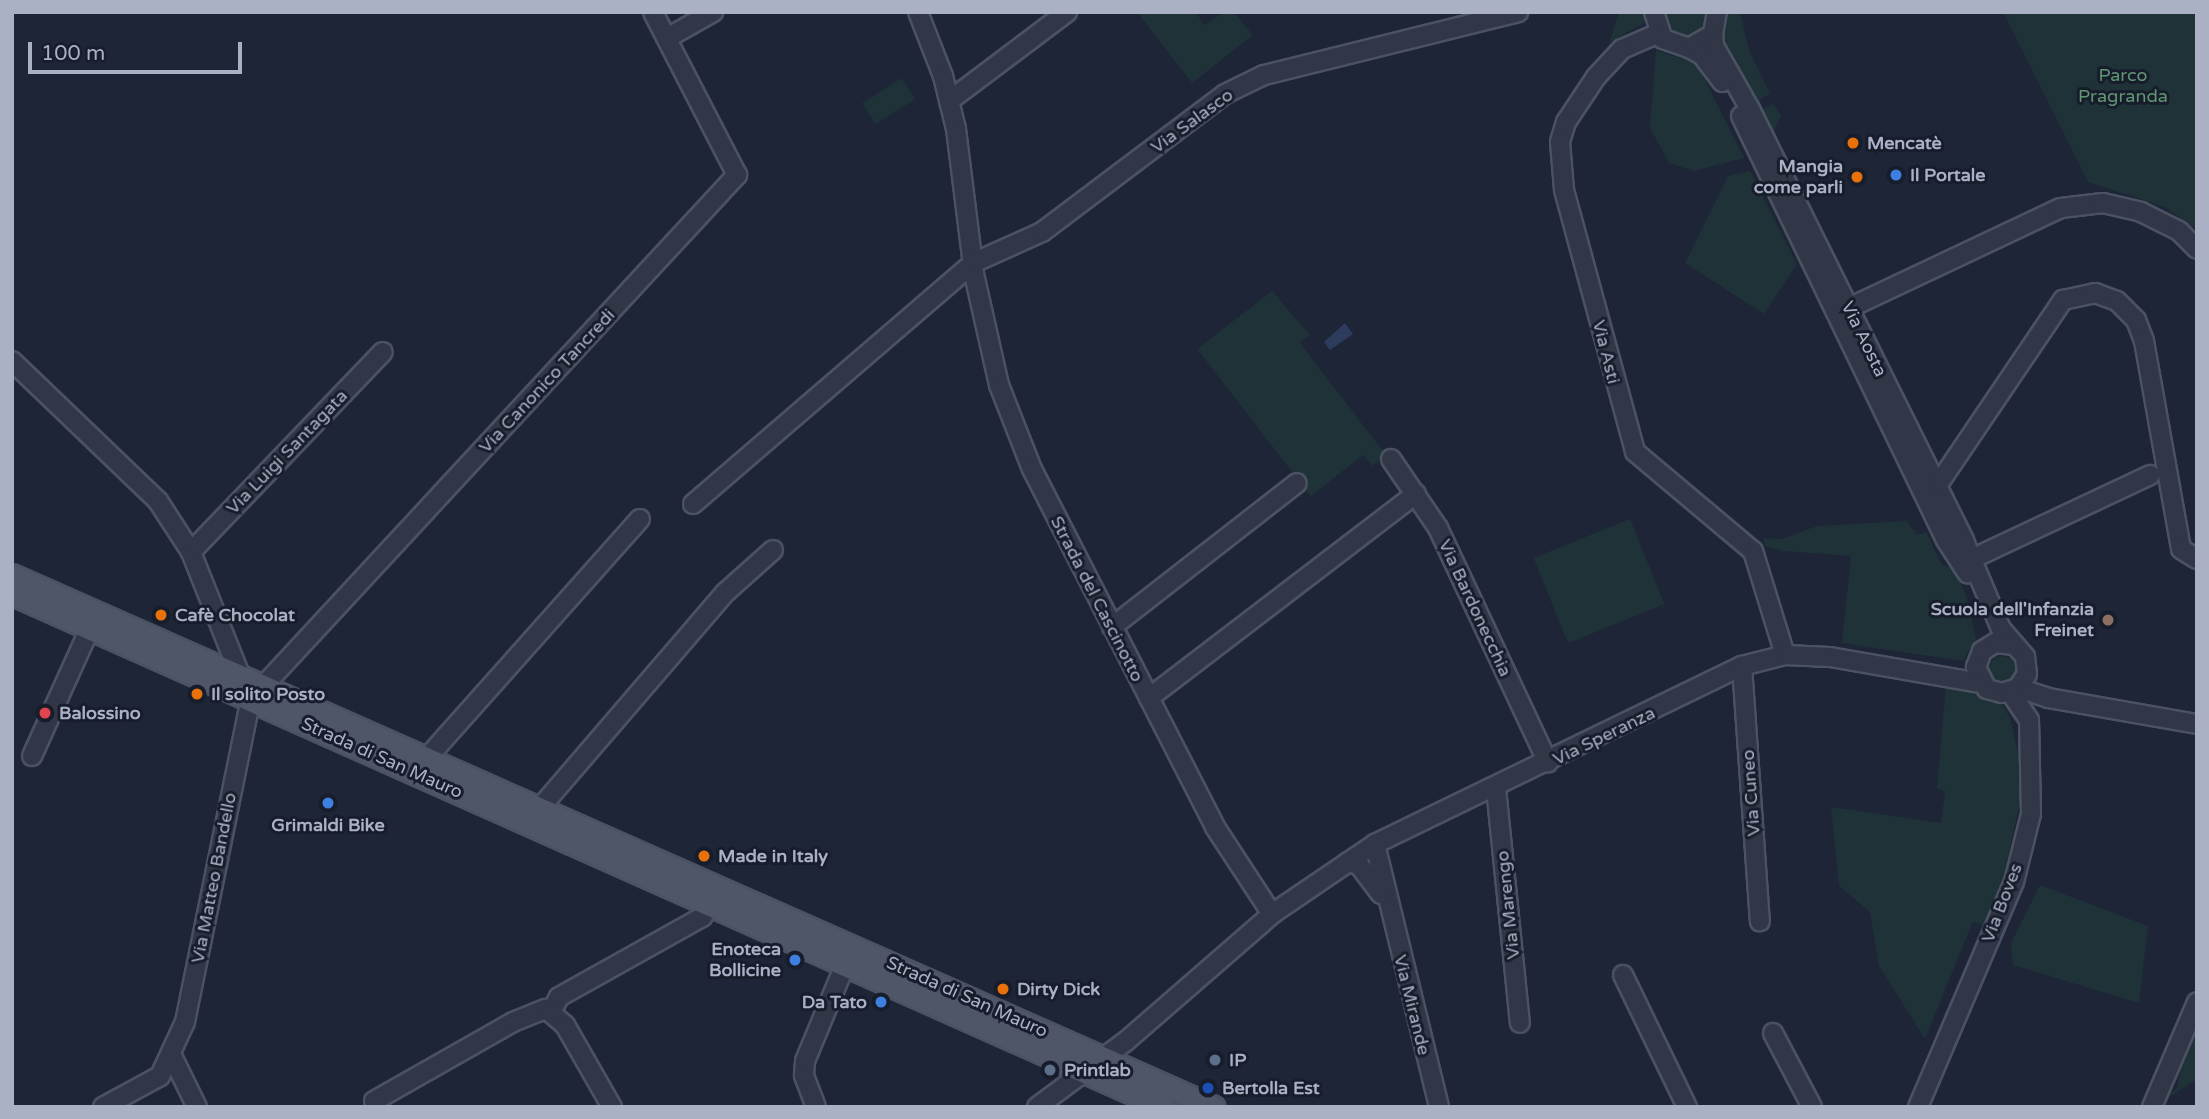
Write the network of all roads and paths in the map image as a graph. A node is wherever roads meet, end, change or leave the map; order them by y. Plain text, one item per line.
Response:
1 (653, 12) edge
2 (713, 12) edge
3 (918, 12) edge
4 (1067, 12) edge
5 (1518, 12) edge
6 (1654, 12) edge
7 (1717, 12) edge
8 (1659, 33) junction
9 (1713, 34) junction
10 (669, 37) junction
11 (1689, 48) junction
12 (949, 101) junction
13 (1794, 213) junction
14 (2197, 249) edge
15 (973, 263) junction
16 (1849, 309) junction
17 (383, 352) dead end
18 (12, 361) edge
19 (1391, 459) dead end
20 (2150, 475) dead end
21 (1297, 483) dead end
22 (1937, 486) junction
23 (1416, 494) junction
24 (693, 504) dead end
25 (640, 519) dead end
26 (773, 550) dead end
27 (191, 552) junction
28 (2197, 559) edge
29 (1967, 561) junction
30 (12, 575) edge
31 (12, 594) edge
32 (1112, 627) junction
33 (90, 628) junction
34 (2014, 645) junction
35 (1989, 646) junction
36 (1785, 655) junction
37 (2027, 665) junction
38 (1742, 666) junction
39 (241, 677) junction
40 (1973, 678) junction
41 (2014, 690) junction
42 (257, 693) junction
43 (1149, 698) junction
44 (2074, 700) junction
45 (2173, 719) junction
46 (2197, 724) edge
47 (2197, 734) edge
48 (32, 756) dead end
49 (427, 758) junction
50 (1548, 763) junction
51 (1496, 788) junction
52 (540, 808) junction
53 (1375, 844) junction
54 (1348, 862) junction
55 (716, 897) junction
56 (1387, 903) junction
57 (1272, 914) junction
58 (1760, 921) dead end
59 (845, 965) junction
60 (1623, 975) dead end
61 (2197, 1002) edge
62 (551, 1012) junction
63 (1520, 1023) dead end
64 (1773, 1033) dead end
65 (172, 1056) junction
66 (1104, 1058) junction
67 (1083, 1072) junction
68 (374, 1101) dead end
69 (103, 1107) edge
70 (197, 1107) edge
71 (612, 1107) edge
72 (816, 1107) edge
73 (1037, 1107) edge
74 (1163, 1107) edge
75 (1214, 1107) edge
76 (1439, 1107) edge
77 (1687, 1107) edge
78 (1811, 1107) edge
79 (1918, 1107) edge
80 (2152, 1107) edge

1 - 10 street
2 - 10 street
3 - 12 street, Strada del Cascinotto
4 - 12 street
5 - 15 street, Via Salasco
6 - 8 street
7 - 9 street
8 - 11 street, Via Aosta
8 - 36 street, Via Asti
9 - 11 street
9 - 13 street, Via Aosta
10 - 42 street, Via Canonico Tancredi
11 - 13 street, Via Aosta
12 - 15 street, Strada del Cascinotto
13 - 16 street, Via Aosta
13 - 29 street, Via Aosta
14 - 16 street
15 - 24 street
15 - 32 street, Strada del Cascinotto
16 - 22 street, Via Aosta
17 - 27 street, Via Luigi Santagata
18 - 27 street
19 - 23 street, Via Bardonecchia
20 - 29 street
21 - 32 street
22 - 28 street
22 - 29 street, Via Aosta
23 - 43 street
23 - 50 street, Via Bardonecchia
25 - 49 street, Strada di San Mauro
26 - 52 street
27 - 39 street
29 - 34 street, Via Aosta
29 - 35 street, Via Aosta
30 - 39 main road, Strada di San Mauro
31 - 33 main road, Strada di San Mauro
32 - 43 street, Strada del Cascinotto
33 - 42 main road, Strada di San Mauro
33 - 48 street
34 - 35 street
34 - 37 street
35 - 40 street
36 - 38 street, Via Speranza
36 - 40 street, Via Speranza
37 - 41 street
37 - 44 street
38 - 50 street, Via Speranza
38 - 58 street, Via Cuneo
39 - 42 main road, Strada di San Mauro
40 - 41 street
41 - 44 street
41 - 79 street, Via Boves
42 - 49 main road, Strada di San Mauro
42 - 55 main road, Strada di San Mauro
42 - 65 street, Via Matteo Bandello
43 - 57 street, Strada del Cascinotto
44 - 45 street
45 - 46 street
45 - 47 street
49 - 52 main road, Strada di San Mauro
50 - 51 street, Via Speranza
51 - 53 street, Via Speranza
51 - 63 street, Via Marengo
52 - 55 main road, Strada di San Mauro
53 - 54 street, Via Speranza
53 - 56 street, Via Mirande
54 - 56 street, Via Mirande
54 - 57 street, Via Speranza
55 - 59 main road, Strada di San Mauro
55 - 62 street
55 - 66 main road, Strada di San Mauro
56 - 76 street, Via Mirande
57 - 66 street, Via Speranza
59 - 67 main road, Strada di San Mauro
59 - 72 street
60 - 77 street
61 - 80 street
62 - 68 street
62 - 71 street
64 - 78 street
65 - 69 street
65 - 70 street
66 - 67 street, Via Speranza
66 - 75 main road, Strada di San Mauro
67 - 73 street, Via Speranza
67 - 74 main road, Strada di San Mauro

